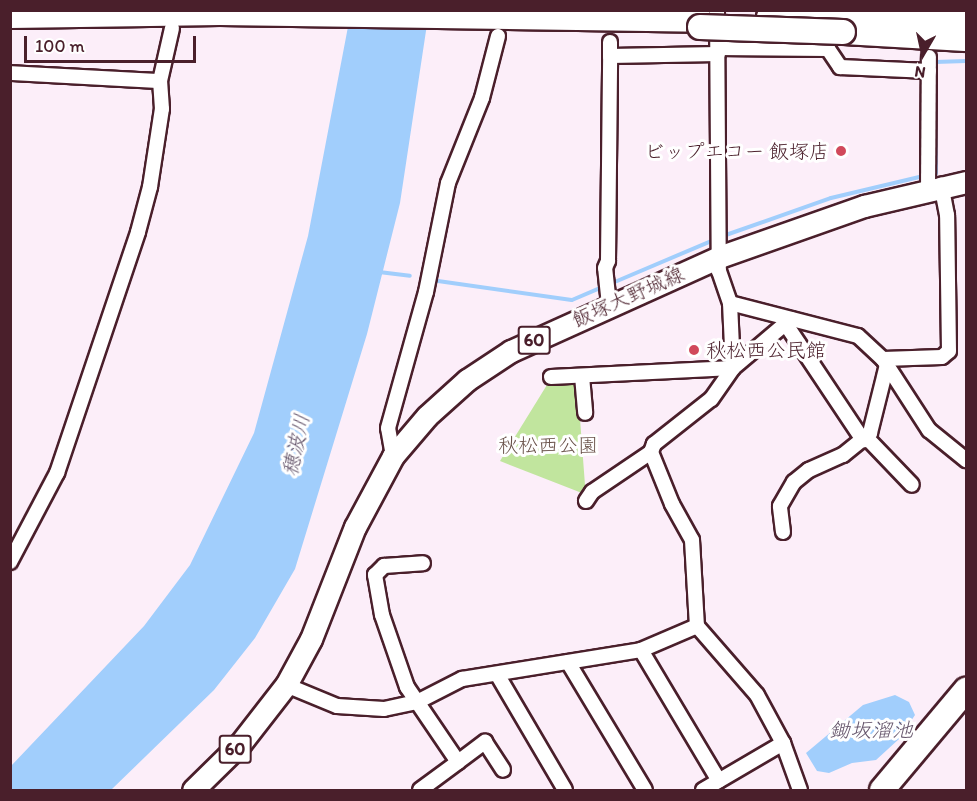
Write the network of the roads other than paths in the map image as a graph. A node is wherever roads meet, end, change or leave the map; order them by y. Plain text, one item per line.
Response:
1 (10, 16) edge
2 (702, 16) edge
3 (966, 16) edge
4 (842, 24) junction
5 (172, 28) dead end
6 (498, 36) dead end
7 (966, 39) edge
8 (718, 51) junction
9 (10, 74) edge
10 (160, 81) junction
11 (932, 181) junction
12 (966, 182) edge
13 (719, 253) junction
14 (608, 300) junction
15 (730, 303) junction
16 (788, 321) junction
17 (885, 362) junction
18 (733, 368) junction
19 (582, 376) junction
20 (551, 377) dead end
21 (585, 412) dead end
22 (864, 438) junction
23 (651, 452) junction
24 (393, 456) junction
25 (966, 460) edge
26 (912, 485) dead end
27 (586, 501) dead end
28 (783, 532) dead end
29 (14, 547) edge
30 (10, 562) edge
31 (423, 563) dead end
32 (697, 626) junction
33 (641, 650) junction
34 (568, 662) junction
35 (496, 674) junction
36 (286, 685) junction
37 (966, 690) edge
38 (417, 702) junction
39 (966, 714) edge
40 (783, 743) junction
41 (458, 762) junction
42 (503, 770) dead end
43 (719, 781) junction
44 (193, 790) edge
45 (422, 790) edge
46 (566, 790) edge
47 (645, 790) edge
48 (704, 790) edge
49 (800, 790) edge
50 (882, 790) edge
51 (902, 790) edge

1 - 2 highway
2 - 4 highway, bridge
2 - 4 highway
2 - 8 street
3 - 4 highway
4 - 7 highway
5 - 10 street
6 - 24 street
8 - 11 street
8 - 13 street
8 - 14 street
9 - 10 street
10 - 29 street
11 - 12 main road, 飯塚大野城線 / 60
11 - 13 main road, 飯塚大野城線 / 60
11 - 17 street
13 - 14 main road, 飯塚大野城線 / 60
13 - 15 street
14 - 24 main road, 飯塚大野城線 / 60
15 - 16 street
15 - 18 street
16 - 17 street
16 - 18 street
16 - 22 street
17 - 22 street
17 - 25 street
18 - 19 street
18 - 23 street
19 - 20 street
19 - 21 street
22 - 26 street
22 - 28 street
23 - 27 street
23 - 32 street
24 - 36 main road, 飯塚大野城線 / 60
29 - 30 street
31 - 38 street
32 - 33 street
32 - 40 street
33 - 34 street
33 - 43 street
34 - 35 street
34 - 47 street
35 - 38 street
35 - 46 street
36 - 38 street
36 - 44 main road, 飯塚大野城線 / 60
37 - 50 highway
38 - 41 street
39 - 51 highway
40 - 43 street
40 - 49 street
41 - 42 street
41 - 45 street
43 - 48 street

